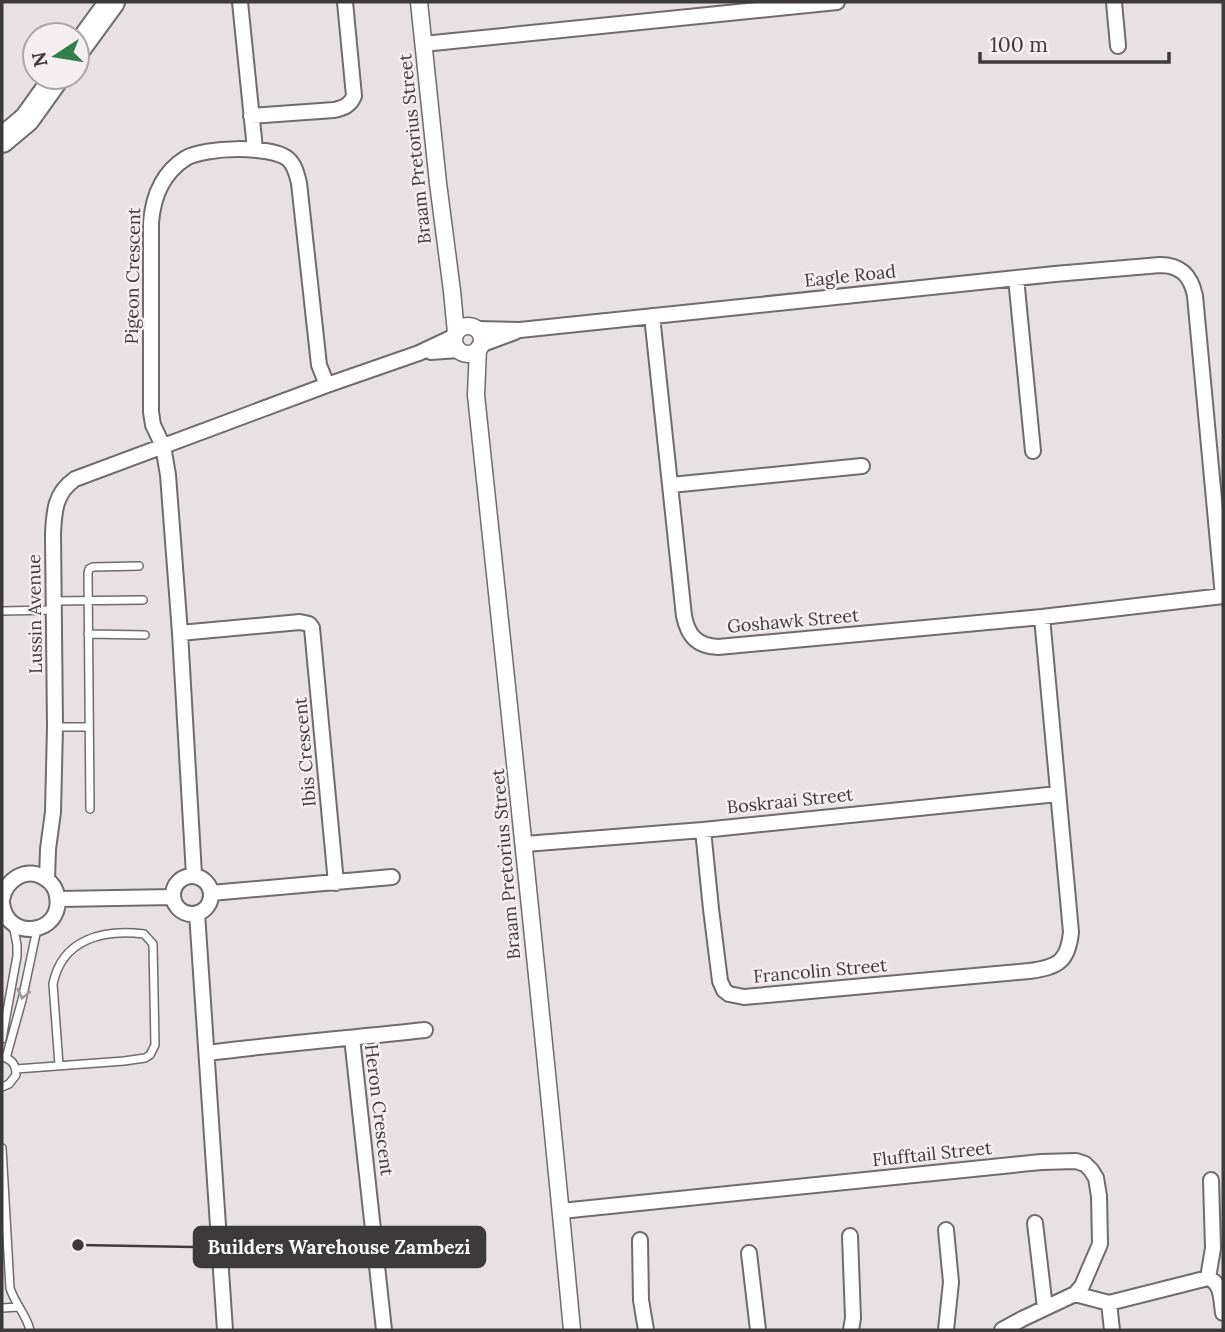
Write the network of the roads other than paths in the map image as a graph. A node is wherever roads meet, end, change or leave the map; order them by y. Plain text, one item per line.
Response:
1 (112, 2) edge
2 (240, 2) edge
3 (345, 2) edge
4 (419, 2) edge
5 (837, 2) edge
6 (1114, 2) edge
7 (91, 31) edge
8 (423, 44) junction
9 (1118, 46) dead end
10 (43, 91) edge
11 (48, 91) edge
12 (251, 116) junction
13 (2, 121) edge
14 (2, 140) edge
15 (254, 149) junction
16 (1016, 278) junction
17 (652, 316) junction
18 (467, 340) junction
19 (327, 385) junction
20 (163, 446) junction
21 (1033, 451) dead end
22 (862, 466) dead end
23 (671, 485) junction
24 (139, 566) dead end
25 (1223, 596) edge
26 (143, 600) dead end
27 (88, 601) junction
28 (54, 606) junction
29 (2, 611) edge
30 (1042, 617) junction
31 (180, 633) junction
32 (88, 634) junction
33 (145, 635) dead end
34 (55, 727) junction
35 (89, 727) junction
36 (1058, 794) junction
37 (90, 809) dead end
38 (703, 830) junction
39 (525, 844) junction
40 (48, 849) junction
41 (31, 873) junction
42 (194, 875) junction
43 (392, 877) dead end
44 (47, 880) junction
45 (336, 883) junction
46 (211, 893) junction
47 (2, 897) edge
48 (173, 897) junction
49 (58, 899) junction
50 (197, 913) junction
51 (7, 920) edge
52 (37, 929) junction
53 (425, 1030) dead end
54 (352, 1038) junction
55 (2, 1039) edge
56 (207, 1053) junction
57 (4, 1057) edge
58 (59, 1065) junction
59 (16, 1069) junction
60 (2, 1087) edge
61 (2, 1150) edge
62 (1211, 1180) dead end
63 (561, 1212) junction
64 (1035, 1223) dead end
65 (946, 1230) dead end
66 (850, 1236) dead end
67 (640, 1240) dead end
68 (750, 1253) dead end
69 (1208, 1278) junction
70 (1075, 1294) junction
71 (1109, 1303) junction
72 (18, 1307) junction
73 (2, 1308) edge
74 (1045, 1308) junction
75 (1223, 1313) edge
76 (30, 1330) edge
77 (225, 1330) edge
78 (384, 1330) edge
79 (572, 1330) edge
80 (646, 1330) edge
81 (758, 1330) edge
82 (851, 1330) edge
83 (946, 1330) edge
84 (1002, 1330) edge
85 (1112, 1330) edge

1 - 7 highway
2 - 12 street
3 - 12 street
4 - 8 street, Braam Pretorius Street
5 - 8 street
6 - 9 street
8 - 18 street, Braam Pretorius Street
10 - 13 highway
11 - 14 highway
12 - 15 street
15 - 19 street, Pigeon Crescent
15 - 20 street, Pigeon Crescent
16 - 17 street, Eagle Road
16 - 21 street
16 - 25 street, Eagle Road
17 - 18 street, Eagle Road
17 - 23 street, Goshawk Street
18 - 19 street, Eagle Road
18 - 39 street, Braam Pretorius Street
19 - 20 street, Eagle Road
20 - 28 street, Lussin Avenue
20 - 31 street, Pigeon Crescent
22 - 23 street
23 - 30 street, Goshawk Street
24 - 27 lane
25 - 30 street, Goshawk Street
26 - 27 lane
27 - 28 lane
27 - 32 lane
28 - 29 lane
28 - 34 street, Lussin Avenue
30 - 36 street
31 - 42 street, Pigeon Crescent
31 - 45 street, Ibis Crescent
32 - 33 lane
32 - 35 lane
34 - 35 lane
34 - 40 street, Lussin Avenue
35 - 37 lane
36 - 38 street, Boskraai Street
36 - 38 street, Francolin Street
38 - 39 street, Boskraai Street
39 - 63 street, Braam Pretorius Street
40 - 41 street, Lussin Avenue
40 - 44 street, Lussin Avenue
41 - 44 street
41 - 47 street, Lussin Avenue
42 - 46 street
42 - 48 street
43 - 45 street
44 - 49 street
45 - 46 street
46 - 50 street
47 - 51 street, Lussin Avenue
48 - 49 street
48 - 50 street
49 - 52 street
50 - 56 street
51 - 52 street
51 - 55 lane, Lussin Avenue
52 -> 57 lane
53 - 54 street
54 - 56 street, Heron Crescent
54 - 78 street, Heron Crescent
56 - 77 street
57 - 59 lane
58 - 58 lane
58 - 59 lane
59 - 60 lane
61 - 72 lane
62 - 69 street
63 - 70 street, Flufftail Street
63 - 79 street, Braam Pretorius Street
64 - 74 street
65 - 83 street
66 - 82 street
67 - 80 street
68 - 81 street
69 - 71 street
69 - 75 street
70 - 71 street
70 - 74 street
71 - 85 street
72 - 73 lane
72 - 76 lane
74 - 84 street

